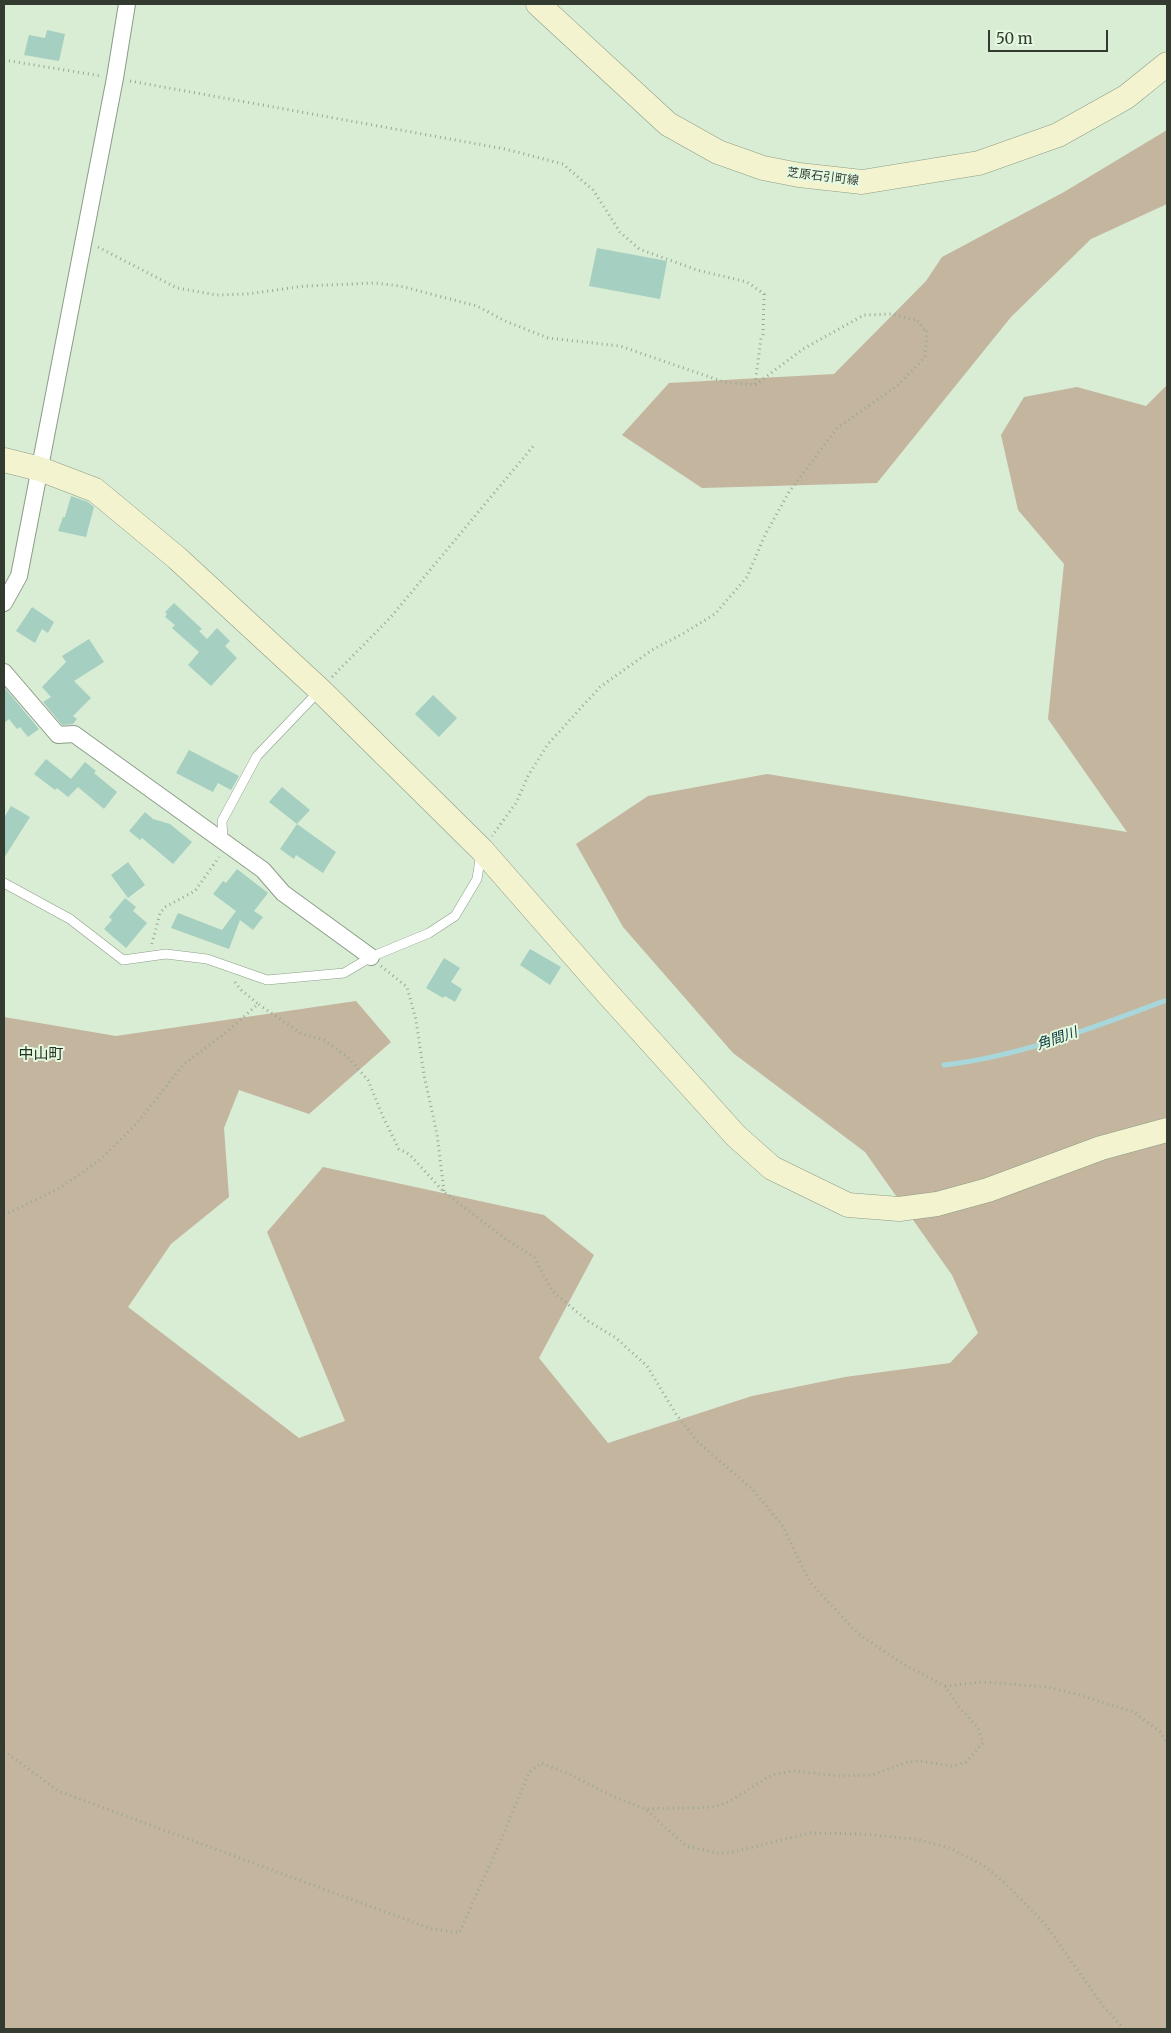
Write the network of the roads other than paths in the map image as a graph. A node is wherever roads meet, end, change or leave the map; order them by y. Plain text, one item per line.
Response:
1 (127, 4) edge
2 (538, 4) edge
3 (1167, 64) edge
4 (4, 460) edge
5 (40, 468) junction
6 (4, 604) edge
7 (4, 672) edge
8 (320, 690) junction
9 (223, 842) junction
10 (482, 850) junction
11 (4, 883) edge
12 (370, 957) junction
13 (1167, 1130) edge

1 - 5 street
2 - 3 street, 芝原石引町線
4 - 5 street
5 - 6 street
5 - 8 street
7 - 9 street
8 - 9 lane
8 - 10 street
9 - 12 street
10 - 12 lane
10 - 13 street
11 - 12 lane

